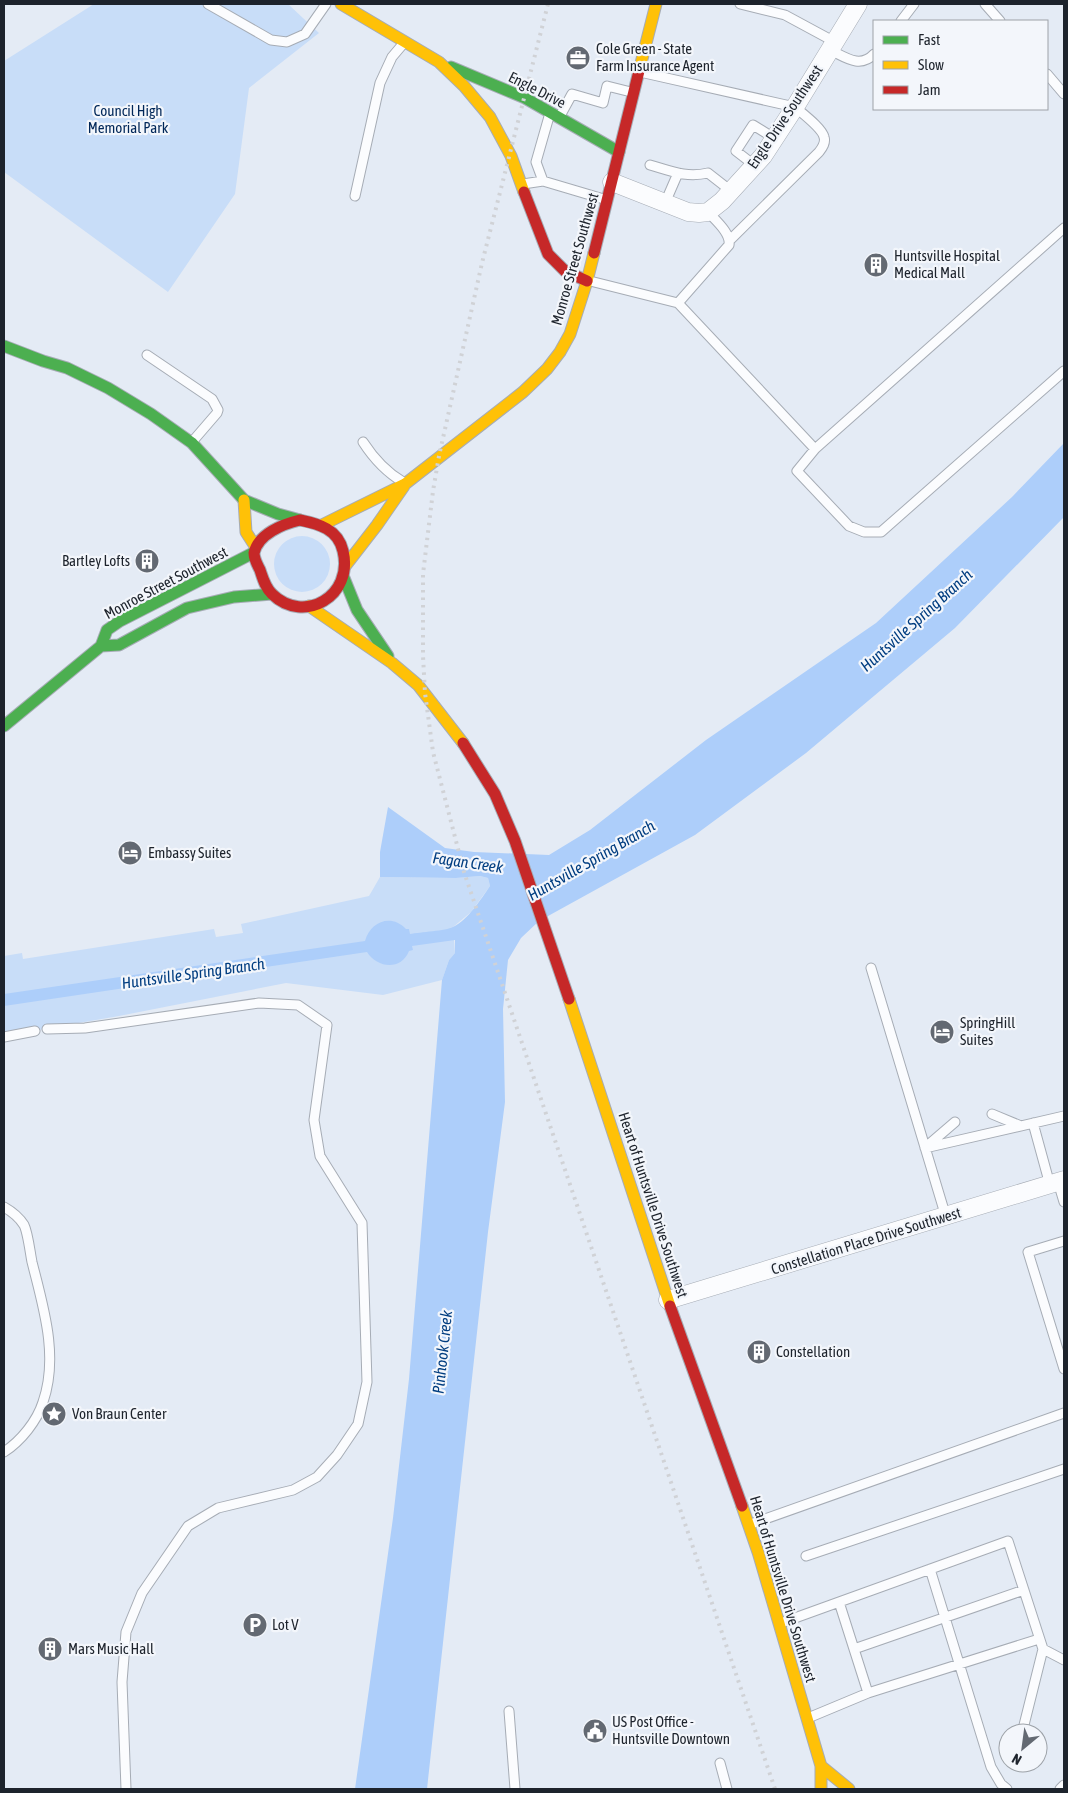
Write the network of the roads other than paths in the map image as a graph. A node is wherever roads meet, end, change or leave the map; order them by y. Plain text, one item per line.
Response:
1 (208, 4) edge
2 (326, 4) edge
3 (341, 4) edge
4 (656, 4) edge
5 (740, 4) edge
6 (858, 4) edge
7 (914, 4) edge
8 (985, 4) edge
9 (902, 20) edge
10 (999, 20) edge
11 (405, 42) junction
12 (833, 46) junction
13 (873, 55) edge
14 (439, 62) junction
15 (639, 72) junction
16 (1048, 75) edge
17 (634, 93) junction
18 (1064, 94) edge
19 (795, 107) junction
20 (555, 116) junction
21 (774, 138) junction
22 (619, 152) junction
23 (650, 165) dead end
24 (754, 165) junction
25 (678, 173) junction
26 (543, 181) junction
27 (612, 182) junction
28 (521, 184) junction
29 (730, 191) junction
30 (355, 196) dead end
31 (607, 200) junction
32 (665, 204) junction
33 (708, 212) junction
34 (1064, 228) edge
35 (730, 240) junction
36 (587, 281) junction
37 (678, 303) junction
38 (4, 346) edge
39 (147, 355) dead end
40 (1064, 371) edge
41 (192, 442) junction
42 (363, 442) dead end
43 (815, 449) junction
44 (405, 484) junction
45 (244, 500) junction
46 (300, 520) junction
47 (322, 525) junction
48 (254, 550) junction
49 (346, 565) junction
50 (344, 578) junction
51 (272, 594) junction
52 (309, 606) junction
53 (101, 646) junction
54 (392, 663) junction
55 (4, 726) edge
56 (871, 968) dead end
57 (47, 1030) dead end
58 (35, 1031) dead end
59 (4, 1037) edge
60 (992, 1114) dead end
61 (1064, 1116) edge
62 (955, 1122) dead end
63 (1033, 1123) junction
64 (1021, 1126) junction
65 (925, 1148) junction
66 (1057, 1182) edge
67 (1064, 1202) edge
68 (4, 1207) edge
69 (946, 1217) junction
70 (1064, 1241) edge
71 (668, 1300) junction
72 (1064, 1369) edge
73 (1064, 1413) edge
74 (4, 1452) edge
75 (1064, 1470) edge
76 (748, 1525) junction
77 (806, 1556) dead end
78 (930, 1569) junction
79 (1024, 1590) junction
80 (839, 1602) junction
81 (944, 1617) junction
82 (778, 1624) junction
83 (1040, 1639) junction
84 (854, 1649) junction
85 (1043, 1649) junction
86 (1064, 1660) edge
87 (960, 1665) junction
88 (868, 1693) junction
89 (509, 1711) dead end
90 (807, 1718) junction
91 (1024, 1723) edge
92 (720, 1763) dead end
93 (821, 1766) junction
94 (1064, 1785) edge
95 (126, 1789) edge
96 (515, 1789) edge
97 (728, 1789) edge
98 (821, 1789) edge
99 (849, 1789) edge
100 (1007, 1789) edge
101 (1060, 1789) edge

1 - 2 lane
3 - 11 street
4 - 15 street, Monroe Street Southwest
5 - 12 lane
6 - 12 street, Engle Drive Southwest
7 - 9 lane
8 - 10 lane
11 - 14 street
11 - 30 lane
12 - 13 lane
12 - 19 street, Engle Drive Southwest
14 - 20 street, Engle Drive
14 - 28 street
15 - 17 street, Monroe Street Southwest
15 - 19 lane
16 - 18 lane
17 - 20 lane
17 - 22 street, Monroe Street Southwest
19 - 21 street, Engle Drive Southwest
19 - 35 lane
20 - 22 street, Engle Drive
20 - 26 lane
21 - 24 street, Engle Drive Southwest
21 - 24 lane
22 - 27 street, Monroe Street Southwest
23 - 25 lane
24 - 29 street, Engle Drive Southwest
25 - 29 lane
25 - 32 lane
26 - 28 lane
26 - 31 lane
27 - 31 street, Monroe Street Southwest
27 - 32 street
28 - 36 street
29 - 33 street, Engle Drive Southwest
31 - 36 street, Monroe Street Southwest
32 - 33 street
33 - 35 lane
34 - 43 lane
35 - 37 lane
36 - 37 lane
36 - 44 street, Monroe Street Southwest
37 - 43 lane
38 - 41 street
39 - 41 lane
40 - 43 lane
41 - 45 street
42 - 44 lane
44 - 47 street, Monroe Street Southwest
44 - 49 street, Monroe Street Southwest
45 - 46 street
45 - 48 street
46 - 47 street, Monroe Street Southwest
46 - 48 street, Monroe Street Southwest
47 - 49 street, Monroe Street Southwest
48 - 51 street
48 - 53 street, Monroe Street Southwest
49 - 50 street, Monroe Street Southwest
50 - 52 street, Monroe Street Southwest
50 - 54 street, Heart of Huntsville Drive Southwest
51 - 52 street
51 - 53 street, Monroe Street Southwest
52 - 54 street, Heart of Huntsville Drive Southwest
53 - 55 street, Monroe Street Southwest
54 - 71 street, Heart of Huntsville Drive Southwest
56 - 65 lane
57 - 95 lane
58 - 59 lane
60 - 64 lane
61 - 63 lane
62 - 65 lane
63 - 64 lane
63 - 66 lane
64 - 65 lane
65 - 69 lane
66 - 67 lane
66 - 69 street, Constellation Place Drive Southwest
68 - 74 lane
69 - 71 street, Constellation Place Drive Southwest
70 - 72 lane
71 - 76 street, Heart of Huntsville Drive Southwest
73 - 76 lane
75 - 77 lane
76 - 82 street, Heart of Huntsville Drive Southwest
78 - 79 lane
78 - 80 lane
78 - 81 lane
79 - 81 lane
79 - 83 lane
80 - 82 lane
80 - 84 lane
81 - 84 lane
81 - 87 lane
82 - 90 street, Heart of Huntsville Drive Southwest
83 - 85 lane
83 - 87 lane
84 - 88 lane
85 - 86 lane
85 - 91 lane
87 - 88 lane
87 - 100 lane
88 - 90 lane
89 - 96 lane
90 - 93 street, Heart of Huntsville Drive Southwest
92 - 97 lane
93 - 98 street, Heart of Huntsville Drive Southwest
93 - 99 street
94 - 101 lane

